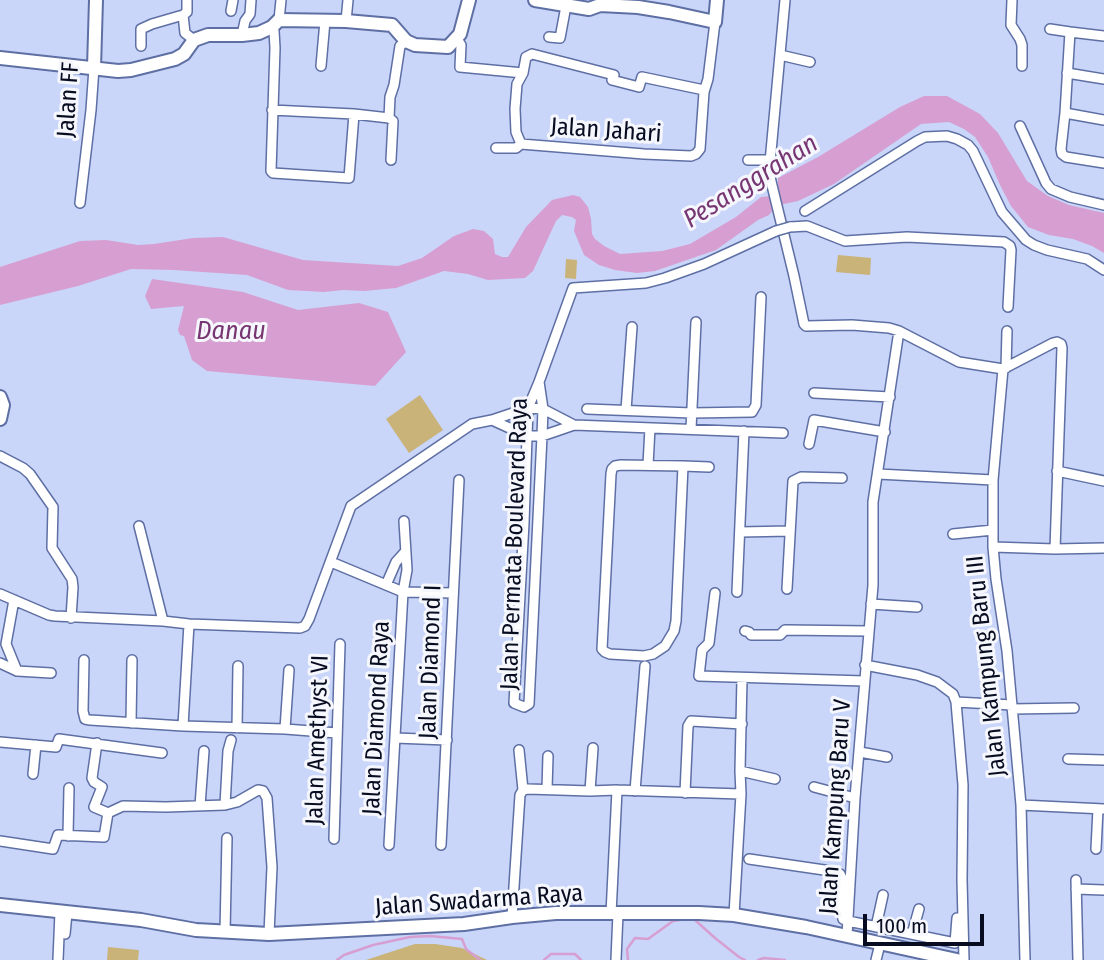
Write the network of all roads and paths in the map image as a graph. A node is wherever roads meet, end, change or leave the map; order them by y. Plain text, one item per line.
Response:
1 (96, 0) edge
2 (187, 0) edge
3 (233, 0) edge
4 (251, 0) edge
5 (281, 0) edge
6 (348, 0) edge
7 (469, 0) edge
8 (535, 0) edge
9 (717, 0) edge
10 (785, 0) edge
11 (1012, 0) edge
12 (593, 4) edge
13 (566, 6) junction
14 (231, 11) dead end
15 (183, 15) junction
16 (325, 21) junction
17 (346, 21) junction
18 (715, 22) junction
19 (275, 24) junction
20 (1050, 29) dead end
21 (1070, 32) junction
22 (242, 35) junction
23 (1104, 36) edge
24 (549, 37) dead end
25 (457, 39) junction
26 (194, 40) junction
27 (406, 41) junction
28 (141, 46) dead end
29 (780, 55) junction
30 (0, 58) edge
31 (810, 62) dead end
32 (321, 66) dead end
33 (1022, 66) dead end
34 (94, 68) junction
35 (523, 73) junction
36 (1067, 73) junction
37 (1104, 79) edge
38 (704, 90) junction
39 (272, 110) junction
40 (1065, 113) junction
41 (354, 114) junction
42 (389, 118) junction
43 (1104, 120) edge
44 (1020, 126) dead end
45 (521, 144) junction
46 (496, 148) dead end
47 (391, 160) dead end
48 (748, 160) dead end
49 (769, 160) junction
50 (1104, 163) edge
51 (80, 203) dead end
52 (1104, 205) edge
53 (805, 211) dead end
54 (778, 226) junction
55 (1104, 270) edge
56 (761, 296) dead end
57 (1009, 307) dead end
58 (696, 322) dead end
59 (632, 327) dead end
60 (900, 331) junction
61 (1007, 331) dead end
62 (1005, 369) junction
63 (539, 382) junction
64 (814, 393) dead end
65 (0, 397) edge
66 (890, 397) junction
67 (528, 408) junction
68 (543, 409) junction
69 (587, 409) dead end
70 (626, 410) junction
71 (692, 413) junction
72 (0, 419) edge
73 (492, 420) junction
74 (574, 425) junction
75 (650, 428) junction
76 (691, 429) junction
77 (744, 431) junction
78 (884, 432) junction
79 (783, 433) dead end
80 (527, 436) junction
81 (542, 436) junction
82 (809, 444) dead end
83 (0, 456) edge
84 (648, 465) junction
85 (684, 467) junction
86 (709, 467) dead end
87 (1057, 471) junction
88 (877, 474) junction
89 (842, 478) dead end
90 (459, 480) dead end
91 (993, 480) junction
92 (1104, 481) edge
93 (404, 521) dead end
94 (139, 526) dead end
95 (993, 530) junction
96 (790, 531) junction
97 (740, 532) junction
98 (953, 534) dead end
99 (993, 547) junction
100 (1104, 548) edge
101 (1055, 549) junction
102 (405, 552) junction
103 (331, 562) junction
104 (386, 585) junction
105 (786, 589) dead end
106 (402, 592) junction
107 (737, 592) dead end
108 (453, 593) junction
109 (715, 593) dead end
110 (0, 594) edge
111 (14, 600) junction
112 (871, 604) junction
113 (917, 607) dead end
114 (71, 618) junction
115 (163, 621) junction
116 (189, 624) junction
117 (745, 631) dead end
118 (868, 631) junction
119 (340, 644) dead end
120 (3, 647) edge
121 (84, 660) dead end
122 (132, 660) dead end
123 (0, 663) edge
124 (865, 665) junction
125 (645, 666) dead end
126 (238, 667) dead end
127 (289, 670) dead end
128 (17, 671) junction
129 (51, 673) dead end
130 (742, 678) junction
131 (864, 681) junction
132 (956, 702) junction
133 (1012, 707) junction
134 (1074, 708) dead end
135 (131, 723) junction
136 (742, 724) junction
137 (183, 726) junction
138 (237, 728) junction
139 (285, 729) junction
140 (337, 733) junction
141 (395, 738) junction
142 (231, 740) dead end
143 (447, 740) junction
144 (0, 741) edge
145 (97, 743) junction
146 (36, 745) junction
147 (593, 748) dead end
148 (519, 750) dead end
149 (204, 751) dead end
150 (860, 752) junction
151 (162, 753) dead end
152 (548, 756) dead end
153 (887, 757) dead end
154 (1068, 759) dead end
155 (1104, 760) edge
156 (740, 771) junction
157 (33, 774) dead end
158 (775, 779) dead end
159 (814, 787) dead end
160 (69, 788) dead end
161 (547, 789) junction
162 (523, 790) junction
163 (617, 790) junction
164 (590, 791) junction
165 (635, 791) junction
166 (685, 793) junction
167 (741, 794) junction
168 (855, 798) junction
169 (225, 805) junction
170 (1020, 805) junction
171 (200, 806) junction
172 (1101, 809) edge
173 (108, 813) junction
174 (68, 836) junction
175 (227, 838) dead end
176 (334, 839) dead end
177 (0, 841) edge
178 (389, 845) dead end
179 (441, 845) dead end
180 (1096, 849) dead end
181 (749, 859) dead end
182 (1104, 890) edge
183 (883, 895) dead end
184 (0, 905) edge
185 (919, 909) dead end
186 (63, 912) junction
187 (614, 913) junction
188 (734, 915) junction
189 (512, 917) junction
190 (957, 918) dead end
191 (848, 921) junction
192 (876, 927) junction
193 (225, 932) junction
194 (65, 934) dead end
195 (269, 934) junction
196 (912, 934) junction
197 (847, 935) junction
198 (880, 943) junction
199 (58, 960) edge
200 (616, 960) edge
201 (876, 960) edge
202 (957, 960) edge
203 (964, 960) edge
204 (1025, 960) edge
205 (1078, 960) edge

1 - 34 main road, Jalan FF
2 - 15 street
3 - 14 street
4 - 22 street
5 - 19 street
6 - 17 street
7 - 25 main road
8 - 13 main road
9 - 18 main road
10 - 29 street
11 - 33 street
12 - 13 main road
12 - 18 main road
13 - 24 street
15 - 26 street
15 - 28 street
16 - 17 main road
16 - 19 main road
16 - 32 street
17 - 27 main road
18 - 38 street, Jalan Jahari
19 - 22 main road
19 - 39 street
20 - 21 street
21 - 23 street
21 - 36 street
22 - 26 main road
25 - 27 main road
25 - 35 street
26 - 34 main road
27 - 42 street
29 - 31 street
29 - 49 street
30 - 34 main road
34 - 51 street, Jalan FF
35 - 38 street, Jalan Jahari
35 - 45 street, Jalan Jahari
36 - 37 street
36 - 40 street
38 - 45 street, Jalan Jahari
39 - 41 street
39 - 41 street
40 - 43 street
40 - 50 street
41 - 42 street
42 - 47 street
44 - 52 street
45 - 46 street
48 - 49 street
49 - 54 street
53 - 55 street
54 - 57 street, bridge
54 - 60 street
54 - 63 street, Jalan Permata Boulevard Raya
56 - 71 street
58 - 71 street
59 - 70 street
60 - 62 street
60 - 66 street, Jalan Kampung Baru V
61 - 62 street, Jalan Kampung Baru III
62 - 87 street
62 - 91 street, Jalan Kampung Baru III
63 - 67 street, Jalan Permata Boulevard Raya
63 - 68 street, Jalan Permata Boulevard Raya
64 - 66 street
65 - 72 main road
66 - 78 street, Jalan Kampung Baru V
67 - 68 street
67 - 73 street
67 - 80 street, Jalan Permata Boulevard Raya
68 - 74 street
68 - 81 street, Jalan Permata Boulevard Raya
69 - 70 street
70 - 71 street
71 - 76 street
73 - 80 street
73 - 103 street
74 - 75 street
74 - 81 street
75 - 76 street
75 - 84 street
76 - 77 street
77 - 79 street
77 - 97 street
78 - 82 street
78 - 88 street, Jalan Kampung Baru V
80 - 81 street
80 - 81 street, Jalan Permata Boulevard Raya
83 - 114 street
84 - 85 street
84 - 85 street
85 - 86 street
87 - 92 street
87 - 101 street
88 - 91 street
88 - 112 street, Jalan Kampung Baru V
89 - 96 street
90 - 108 street, Jalan Diamond I
91 - 95 street, Jalan Kampung Baru III
93 - 102 street, Jalan Diamond Raya
94 - 115 street
95 - 98 street
95 - 99 street, Jalan Kampung Baru III
96 - 97 street
96 - 105 street
97 - 107 street
99 - 101 street
99 - 133 street, Jalan Kampung Baru III
100 - 101 street
102 - 104 street
102 - 106 street, Jalan Diamond Raya
103 - 104 street, Jalan Diamond Raya
103 - 116 street
104 - 106 street, Jalan Diamond Raya
106 - 108 street, Jalan Diamond Raya
106 - 141 street, Jalan Diamond Raya
108 - 143 street, Jalan Diamond I
109 - 130 street, Jalan Kampung Baru V
110 - 111 street
111 - 114 street
111 - 120 street
112 - 113 street
112 - 118 street, Jalan Kampung Baru V
114 - 115 street
115 - 116 street
116 - 137 street
117 - 118 street
118 - 124 street, Jalan Kampung Baru V
119 - 140 street, Jalan Amethyst VI
120 - 128 street
121 - 135 street
122 - 135 street
123 - 128 street
124 - 131 street, Jalan Kampung Baru V
124 - 132 street
125 - 165 street
126 - 138 street
127 - 139 street
128 - 129 street
130 - 131 street, Jalan Kampung Baru V
130 - 136 street
131 - 150 street, Jalan Kampung Baru V
132 - 133 street
132 - 203 street
133 - 134 street
133 - 170 street, Jalan Kampung Baru III
135 - 137 street
136 - 156 street
136 - 166 street
137 - 138 street
138 - 139 street
139 - 140 street
140 - 176 street, Jalan Amethyst VI
141 - 143 street
141 - 178 street, Jalan Diamond Raya
142 - 169 street
143 - 179 street, Jalan Diamond I
144 - 146 street
145 - 146 street
145 - 151 street
145 - 173 street
146 - 157 street
147 - 164 street
148 - 162 street
149 - 171 street
150 - 153 street
150 - 168 street, Jalan Kampung Baru V
152 - 161 street
154 - 155 street
156 - 158 street
156 - 167 street
159 - 168 street
160 - 174 street
161 - 162 street
161 - 164 street
162 - 189 street
163 - 164 street
163 - 165 street
163 - 187 street
165 - 166 street
166 - 167 street
167 - 188 street
168 - 191 street, Jalan Kampung Baru V
169 - 171 street
169 - 195 street
170 - 172 street
170 - 204 street, Jalan Kampung Baru III
171 - 173 street
172 - 180 street
173 - 174 street
174 - 177 street
175 - 193 street
181 - 191 street
182 - 205 street
183 - 192 street
184 - 186 main road, Jalan Swadarma Raya
185 - 196 street
186 - 193 main road, Jalan Swadarma Raya
186 - 194 street
186 - 199 street
187 - 188 main road, Jalan Swadarma Raya
187 - 189 main road, Jalan Swadarma Raya
187 - 200 street
188 - 197 main road, Jalan Swadarma Raya
189 - 195 main road, Jalan Swadarma Raya
190 - 196 street
191 - 192 street
191 - 197 street, Jalan Kampung Baru V
192 - 196 street
193 - 195 main road, Jalan Swadarma Raya
197 - 198 main road, Jalan Swadarma Raya
198 - 201 street
198 - 202 main road, Jalan Swadarma Raya

